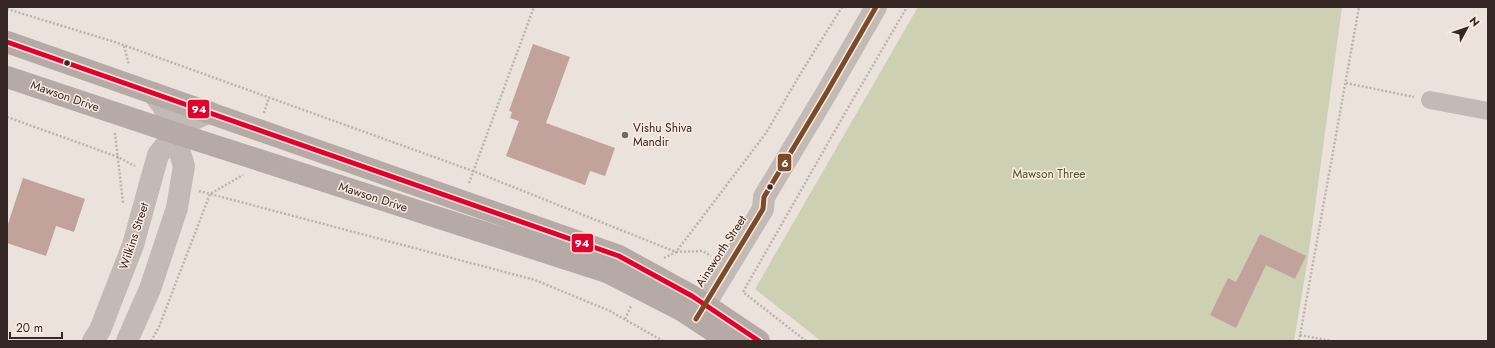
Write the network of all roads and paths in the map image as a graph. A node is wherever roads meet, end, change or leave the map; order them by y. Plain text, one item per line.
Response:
1 (534, 7) edge
2 (842, 7) edge
3 (876, 7) edge
4 (907, 7) edge
5 (1359, 7) edge
6 (7, 9) edge
7 (7, 42) edge
8 (124, 46) junction
9 (7, 77) edge
10 (1346, 82) junction
11 (129, 84) junction
12 (153, 93) junction
13 (269, 97) junction
14 (1430, 100) joint
15 (1488, 111) edge
16 (209, 112) junction
17 (120, 114) junction
18 (7, 117) edge
19 (259, 130) junction
20 (175, 133) junction
21 (118, 157) junction
22 (251, 157) junction
23 (473, 171) junction
24 (152, 176) junction
25 (180, 187) junction
26 (210, 194) junction
27 (462, 201) junction
28 (124, 208) dead end
29 (703, 251) dead end
30 (676, 252) junction
31 (694, 308) junction
32 (1300, 335) junction
33 (94, 341) edge
34 (127, 341) edge
35 (151, 341) edge
36 (663, 341) edge
37 (728, 341) edge
38 (759, 341) edge
39 (806, 341) edge
40 (1299, 341) edge
41 (1331, 341) edge

1 - 23 path
2 - 30 path
3 - 31 street, Ainsworth Street
4 - 39 path
5 - 10 path
6 - 8 path
7 - 11 main road, Mawson Drive
8 - 11 path
8 - 13 path
9 - 17 main road, Mawson Drive
10 - 14 path
10 - 32 path
11 - 12 main road, Mawson Drive
12 - 16 main road, Mawson Drive
12 - 20 street
13 - 19 path
13 - 23 path
14 - 15 street
16 - 19 main road, Mawson Drive
16 - 20 street, Wilkins Street
17 - 20 main road, Mawson Drive
17 - 21 path
18 - 21 path
19 - 27 main road, Mawson Drive
20 - 22 main road, Mawson Drive
20 - 24 street, Wilkins Street
20 - 25 street
21 - 24 path
21 - 28 path
22 - 26 path
22 - 31 main road, Mawson Drive
23 - 27 path
23 - 30 path
24 - 33 street, Wilkins Street
25 - 26 path
25 - 34 street
26 - 35 path
26 - 36 path
27 - 31 main road, Mawson Drive
29 - 30 path
31 - 37 main road, Mawson Drive
31 - 38 main road, Mawson Drive
32 - 40 path
32 - 41 path

